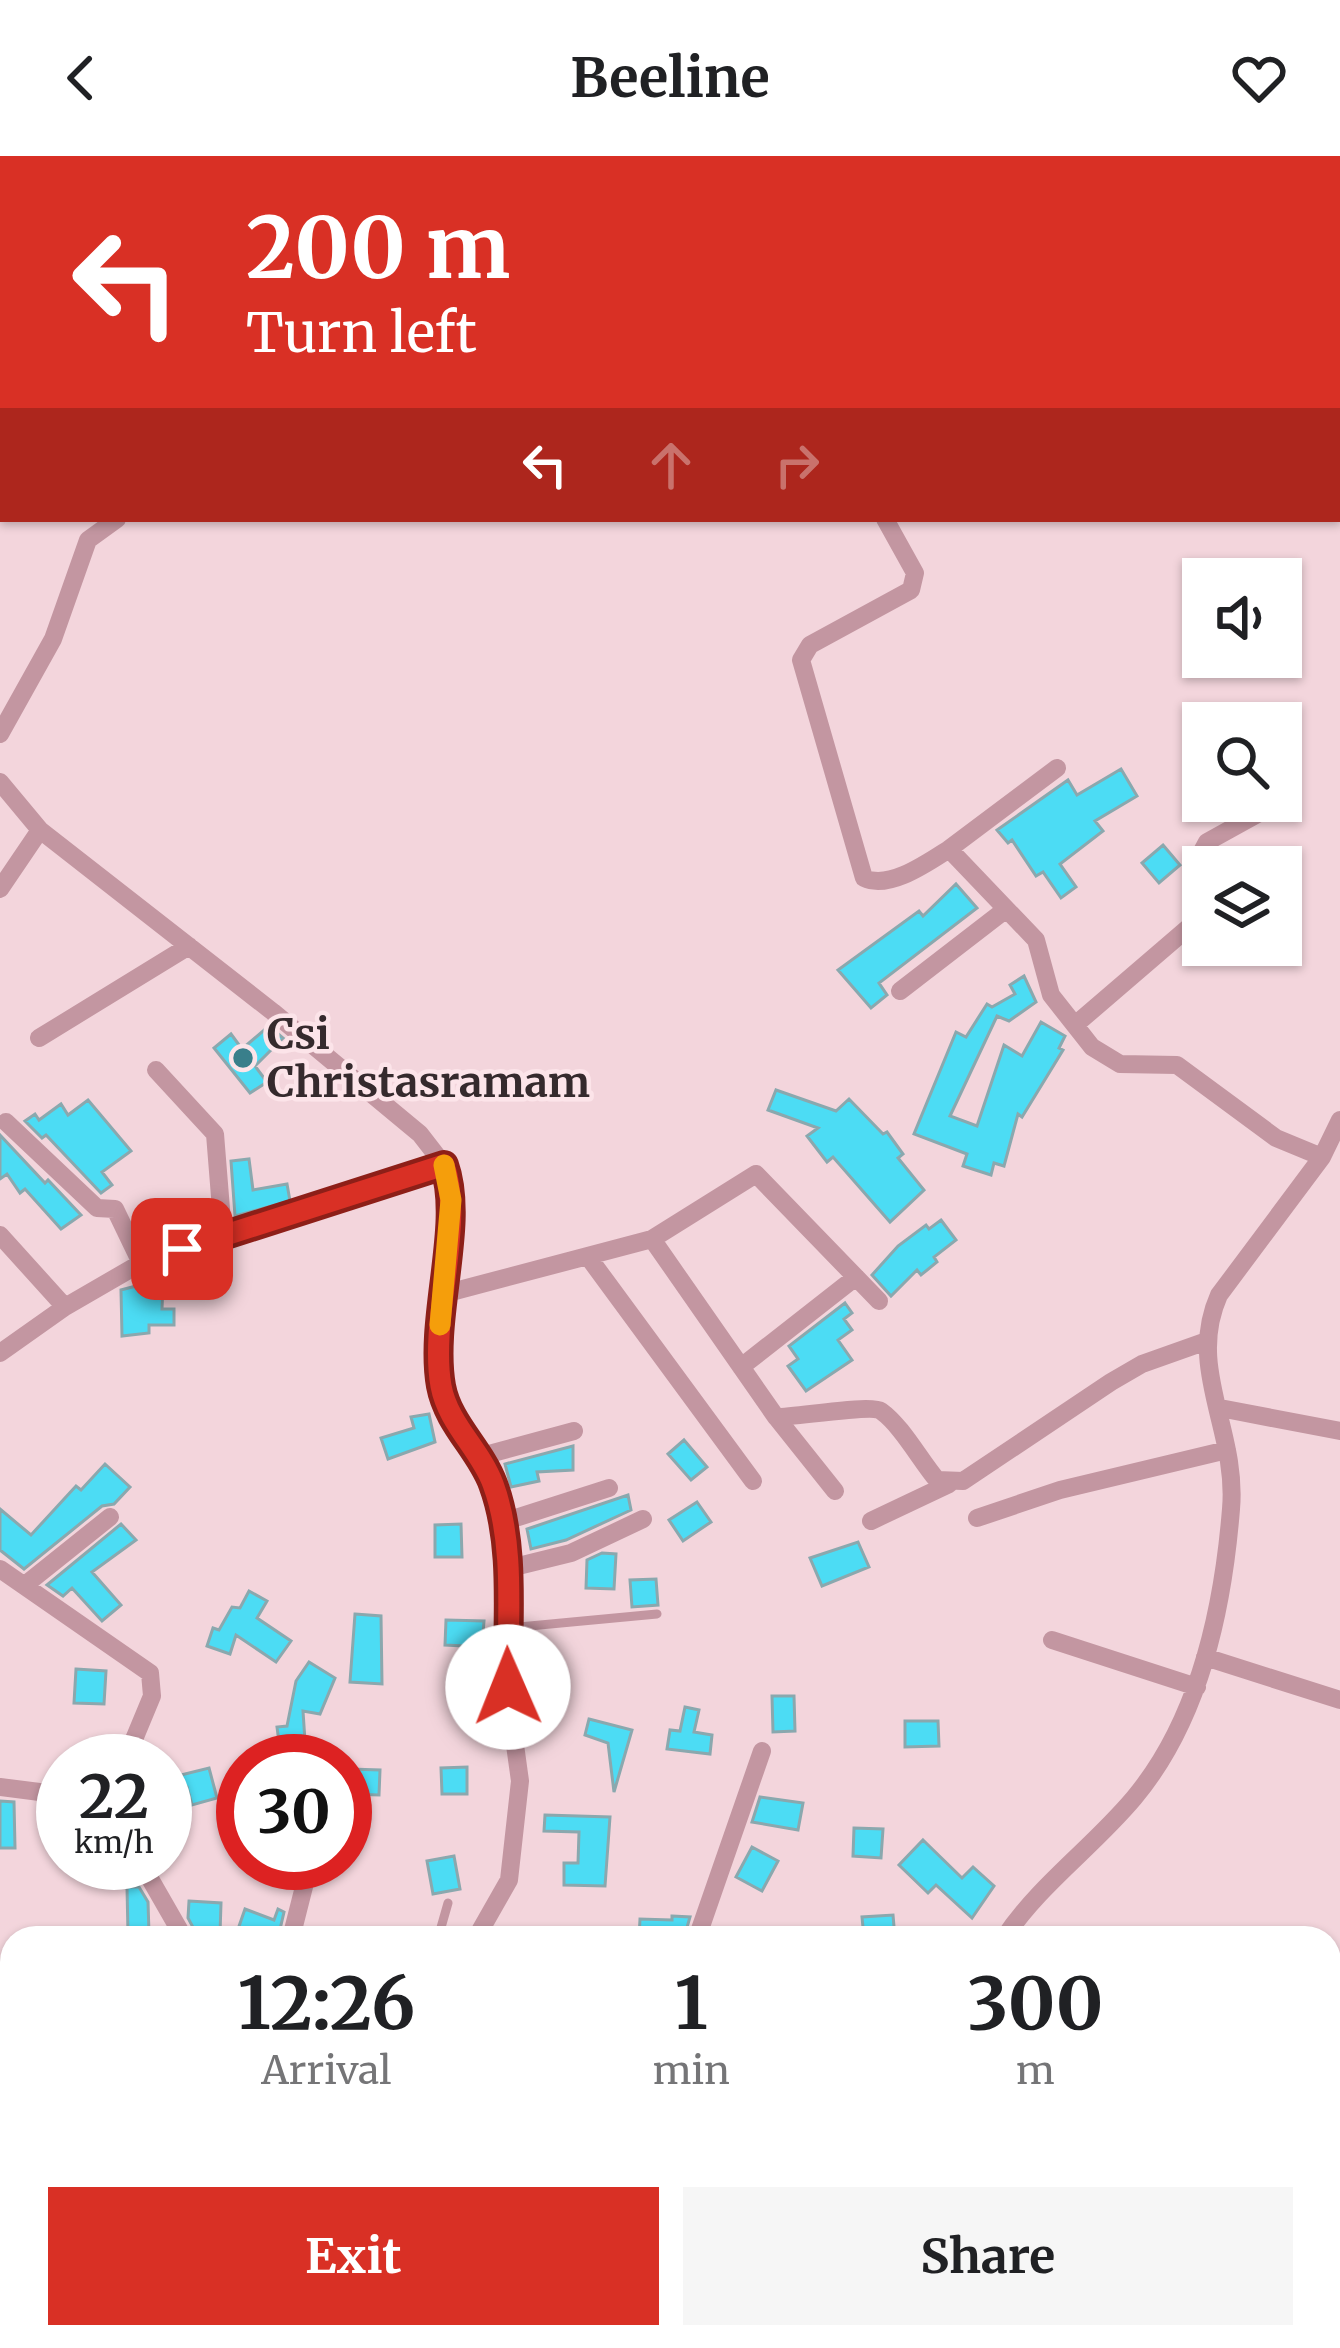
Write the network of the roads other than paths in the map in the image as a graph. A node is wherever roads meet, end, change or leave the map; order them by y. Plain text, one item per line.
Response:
1 (113, 522) edge
2 (887, 522) edge
3 (0, 734) edge
4 (1057, 768) dead end
5 (0, 782) edge
6 (1244, 822) edge
7 (40, 830) junction
8 (1206, 846) edge
9 (949, 849) junction
10 (0, 889) edge
11 (1005, 910) junction
12 (1182, 933) edge
13 (189, 946) junction
14 (900, 991) dead end
15 (1075, 1025) junction
16 (39, 1038) dead end
17 (156, 1070) dead end
18 (1340, 1120) edge
19 (6, 1122) dead end
20 (1322, 1157) junction
21 (444, 1165) junction
22 (223, 1234) junction
23 (0, 1235) edge
24 (652, 1239) junction
25 (589, 1258) junction
26 (141, 1263) junction
27 (856, 1277) junction
28 (440, 1294) junction
29 (879, 1301) dead end
30 (65, 1307) junction
31 (1204, 1342) junction
32 (0, 1353) edge
33 (741, 1367) junction
34 (1220, 1408) junction
35 (776, 1417) junction
36 (1340, 1431) edge
37 (574, 1432) dead end
38 (1227, 1450) junction
39 (478, 1457) junction
40 (753, 1481) dead end
41 (949, 1484) junction
42 (609, 1488) dead end
43 (835, 1491) dead end
44 (110, 1517) dead end
45 (977, 1518) dead end
46 (644, 1520) dead end
47 (871, 1521) dead end
48 (503, 1522) junction
49 (0, 1569) edge
50 (506, 1569) junction
51 (25, 1586) junction
52 (657, 1614) dead end
53 (507, 1628) junction
54 (1052, 1640) dead end
55 (1205, 1657) junction
56 (1197, 1687) junction
57 (1340, 1700) edge
58 (136, 1734) edge
59 (762, 1751) dead end
60 (0, 1787) edge
61 (36, 1792) edge
62 (156, 1890) edge
63 (303, 1890) edge
64 (448, 1904) dead end
65 (177, 1926) edge
66 (294, 1926) edge
67 (442, 1926) edge
68 (483, 1926) edge
69 (701, 1926) edge
70 (1012, 1926) edge

1 - 3 street
2 - 9 street
4 - 9 street
5 - 7 street
6 - 8 street
7 - 10 street
7 - 13 street
9 - 11 street
11 - 14 street
11 - 15 street
12 - 15 street
13 - 16 street
13 - 21 street
15 - 20 street
17 - 22 street
18 - 20 street
19 - 26 street
20 - 31 street
21 - 22 street
21 - 28 street
22 - 26 street
23 - 30 street
24 - 25 street
24 - 27 street
24 - 33 street
25 - 28 street
25 - 40 street
26 - 30 street
27 - 29 street
27 - 33 street
28 - 39 street
30 - 32 street
31 - 34 street
31 - 41 street
33 - 35 street
34 - 36 street
34 - 38 street
35 - 41 street
35 - 43 street
37 - 39 street
38 - 45 street
38 - 55 street
39 - 48 street
41 - 47 street
42 - 48 street
44 - 51 street
46 - 50 street
48 - 50 street
49 - 51 street
50 - 53 street
51 - 58 street
52 - 53 lane
53 - 68 street
54 - 56 street
55 - 56 street
55 - 57 street
56 - 70 street
59 - 69 street
60 - 61 street
62 - 65 street
63 - 66 street
64 - 67 lane

